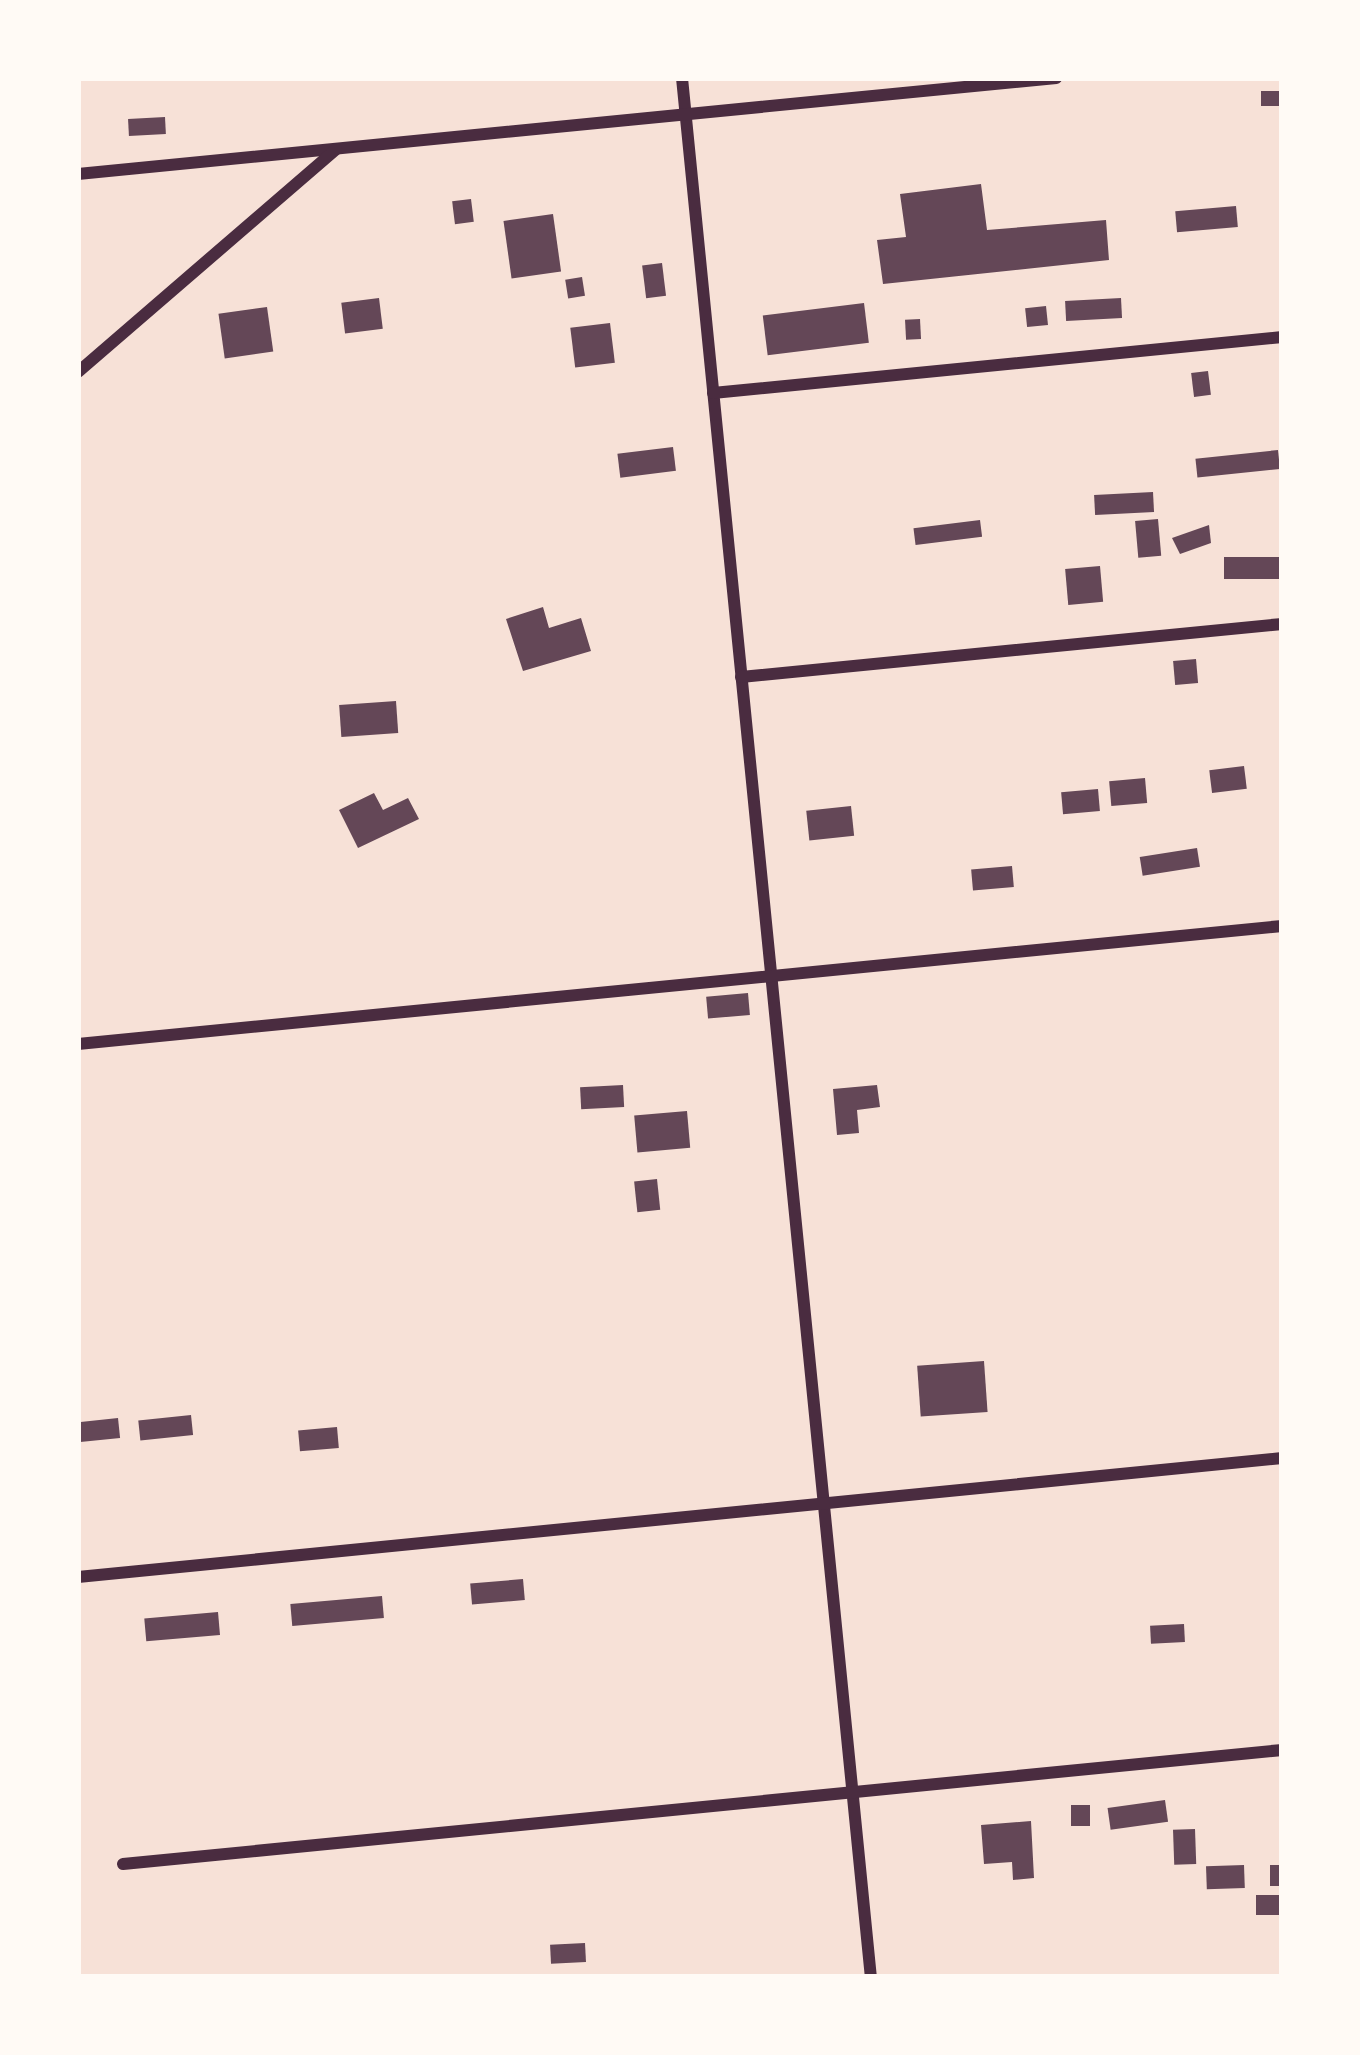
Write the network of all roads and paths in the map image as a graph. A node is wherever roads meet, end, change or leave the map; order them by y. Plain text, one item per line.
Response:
1 (682, 78) edge
2 (1056, 78) edge
3 (686, 114) junction
4 (336, 149) junction
5 (78, 174) edge
6 (1282, 338) edge
7 (78, 372) edge
8 (713, 393) junction
9 (1282, 624) edge
10 (741, 677) junction
11 (1282, 926) edge
12 (771, 976) junction
13 (78, 1044) edge
14 (1282, 1458) edge
15 (824, 1504) junction
16 (78, 1577) edge
17 (1282, 1750) edge
18 (852, 1792) junction
19 (123, 1864) dead end
20 (871, 1977) edge

1 - 3 street
2 - 3 street
3 - 4 street
3 - 8 street
4 - 5 street
4 - 7 street
6 - 8 street
8 - 10 street
9 - 10 street
10 - 12 street
11 - 12 street
12 - 13 street
12 - 15 street
14 - 15 street
15 - 16 street
15 - 18 street
17 - 18 street
18 - 19 street
18 - 20 street

